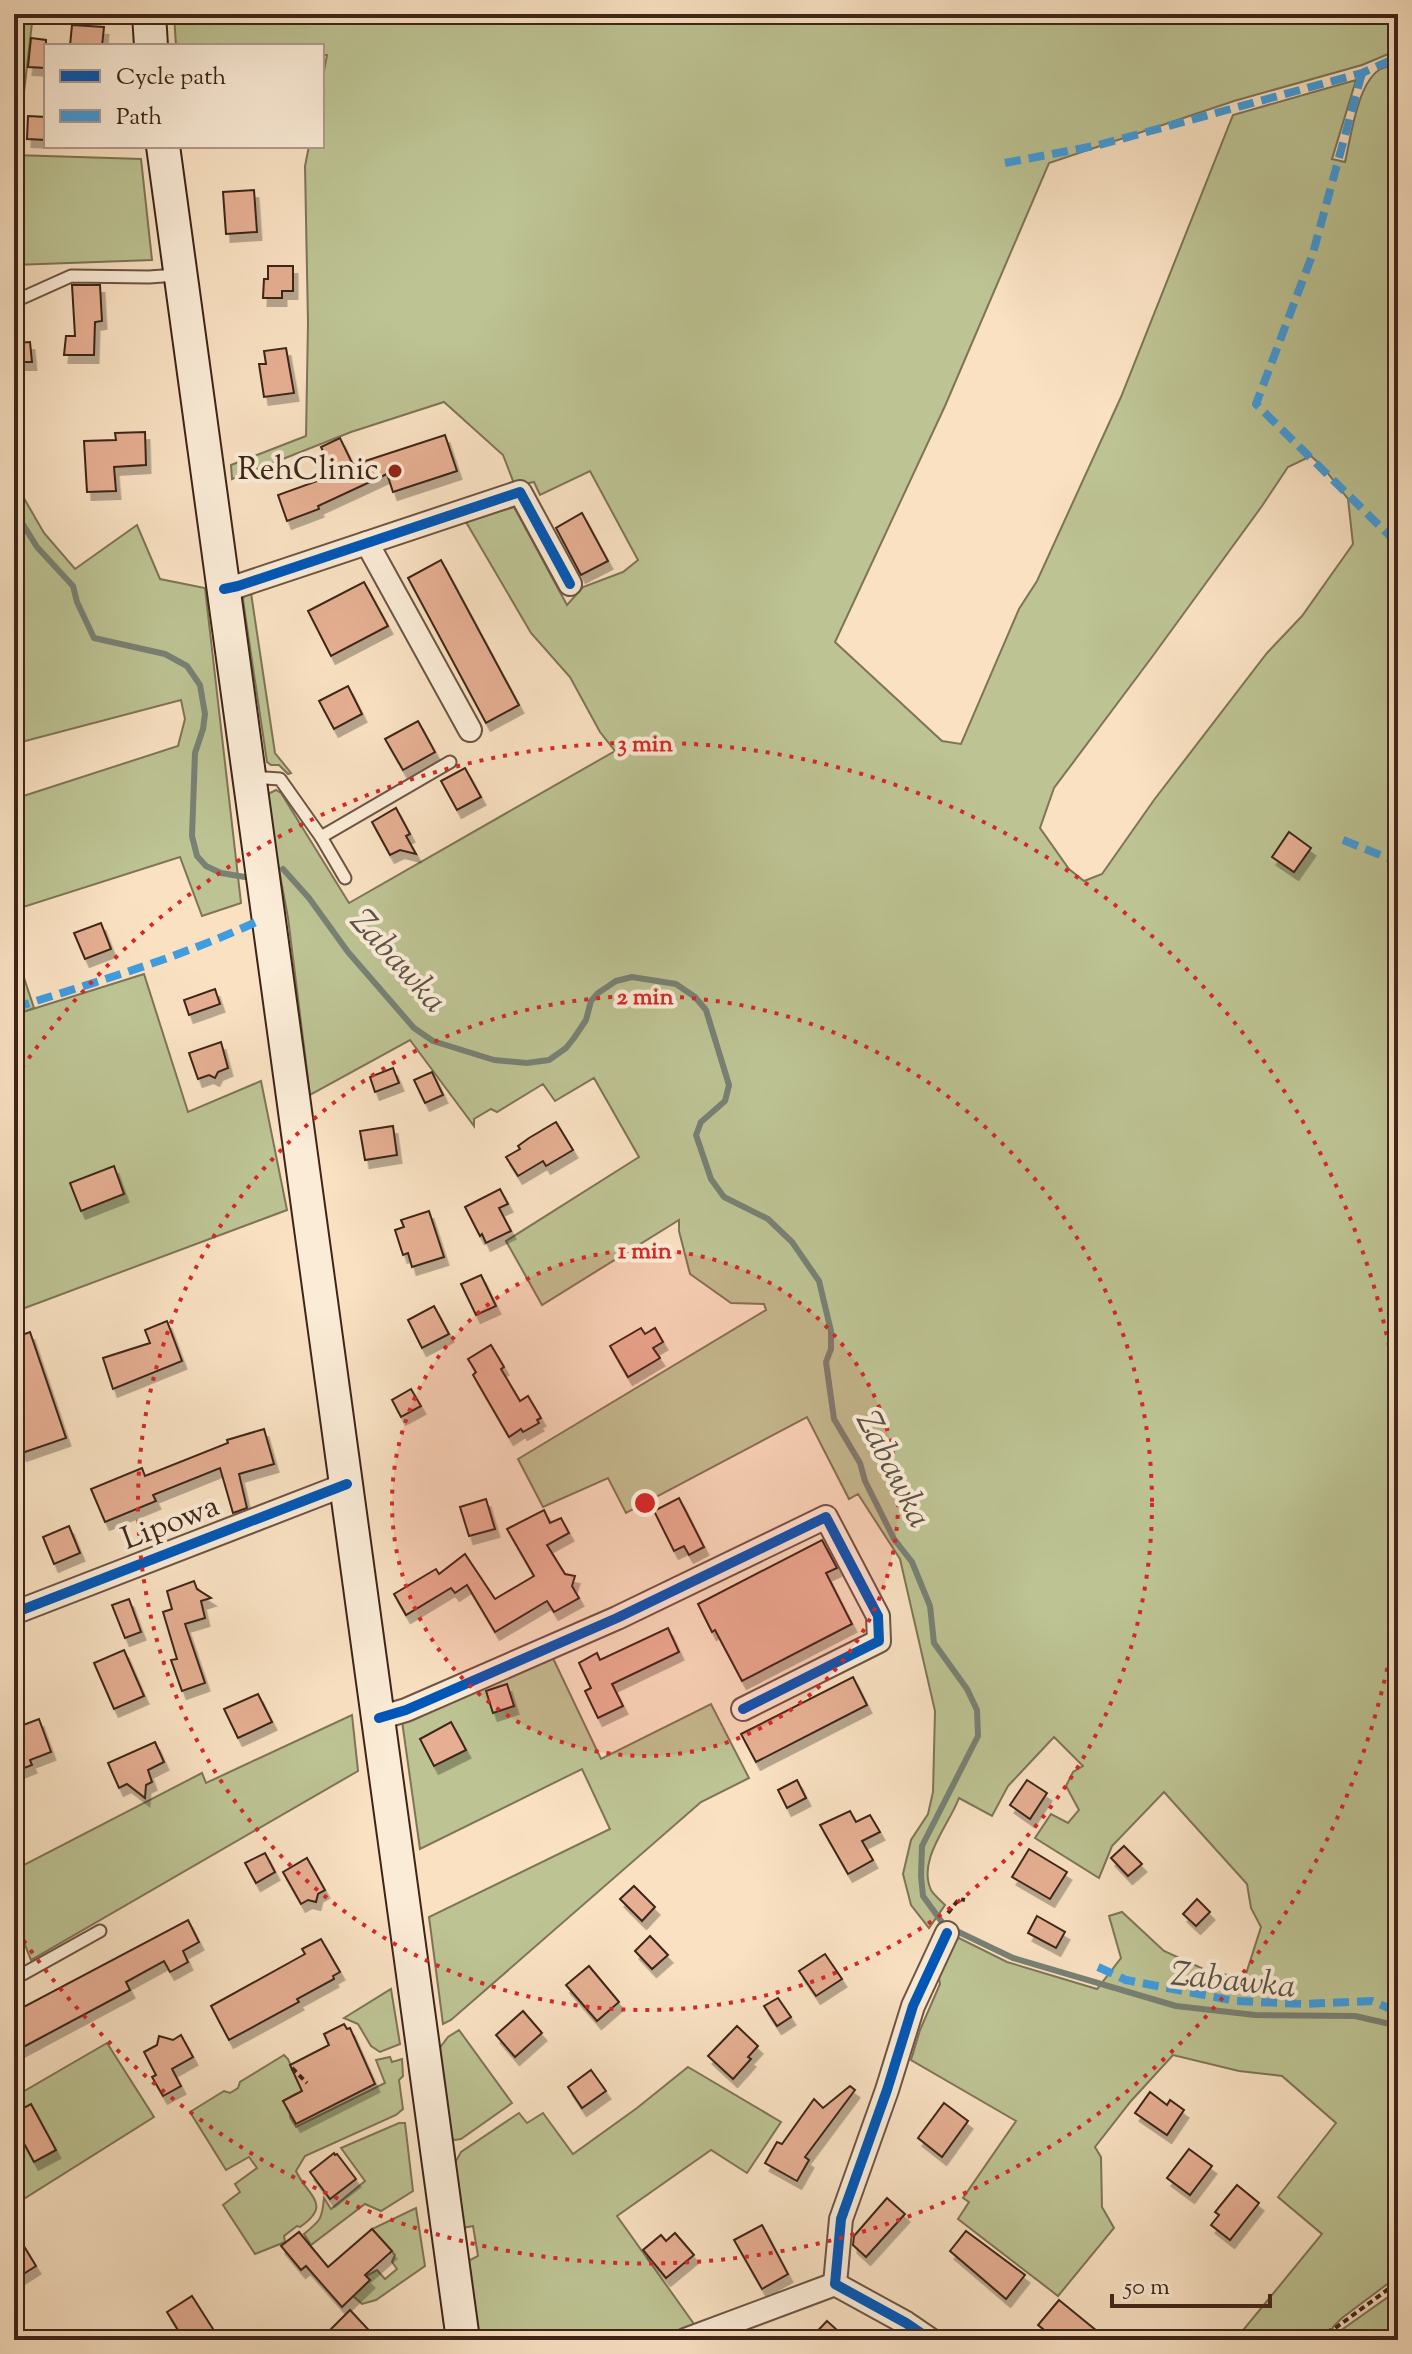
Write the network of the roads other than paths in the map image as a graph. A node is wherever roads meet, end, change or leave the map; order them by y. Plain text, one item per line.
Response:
1 (149, 14) edge
2 (151, 44) edge
3 (163, 148) edge
4 (181, 275) junction
5 (22, 298) dead end
6 (367, 543) junction
7 (570, 584) dead end
8 (224, 589) junction
9 (470, 730) dead end
10 (450, 762) dead end
11 (250, 777) junction
12 (321, 837) junction
13 (345, 878) dead end
14 (347, 1484) junction
15 (14, 1613) edge
16 (743, 1709) dead end
17 (379, 1718) junction
18 (950, 1928) dead end
19 (100, 1931) dead end
20 (14, 1979) edge
21 (835, 2284) junction
22 (463, 2340) edge
23 (685, 2340) edge
24 (931, 2340) edge

1 - 2 main road
3 - 4 main road
4 - 5 lane
4 - 8 main road
6 - 7 street
6 - 8 street
6 - 9 street
8 - 11 main road
10 - 12 lane
11 - 12 lane
11 - 14 main road
12 - 13 lane
14 - 15 street, Lipowa
14 - 17 main road
16 - 17 street
17 - 22 main road
18 - 21 street
19 - 20 lane
21 - 23 street
21 - 24 street

